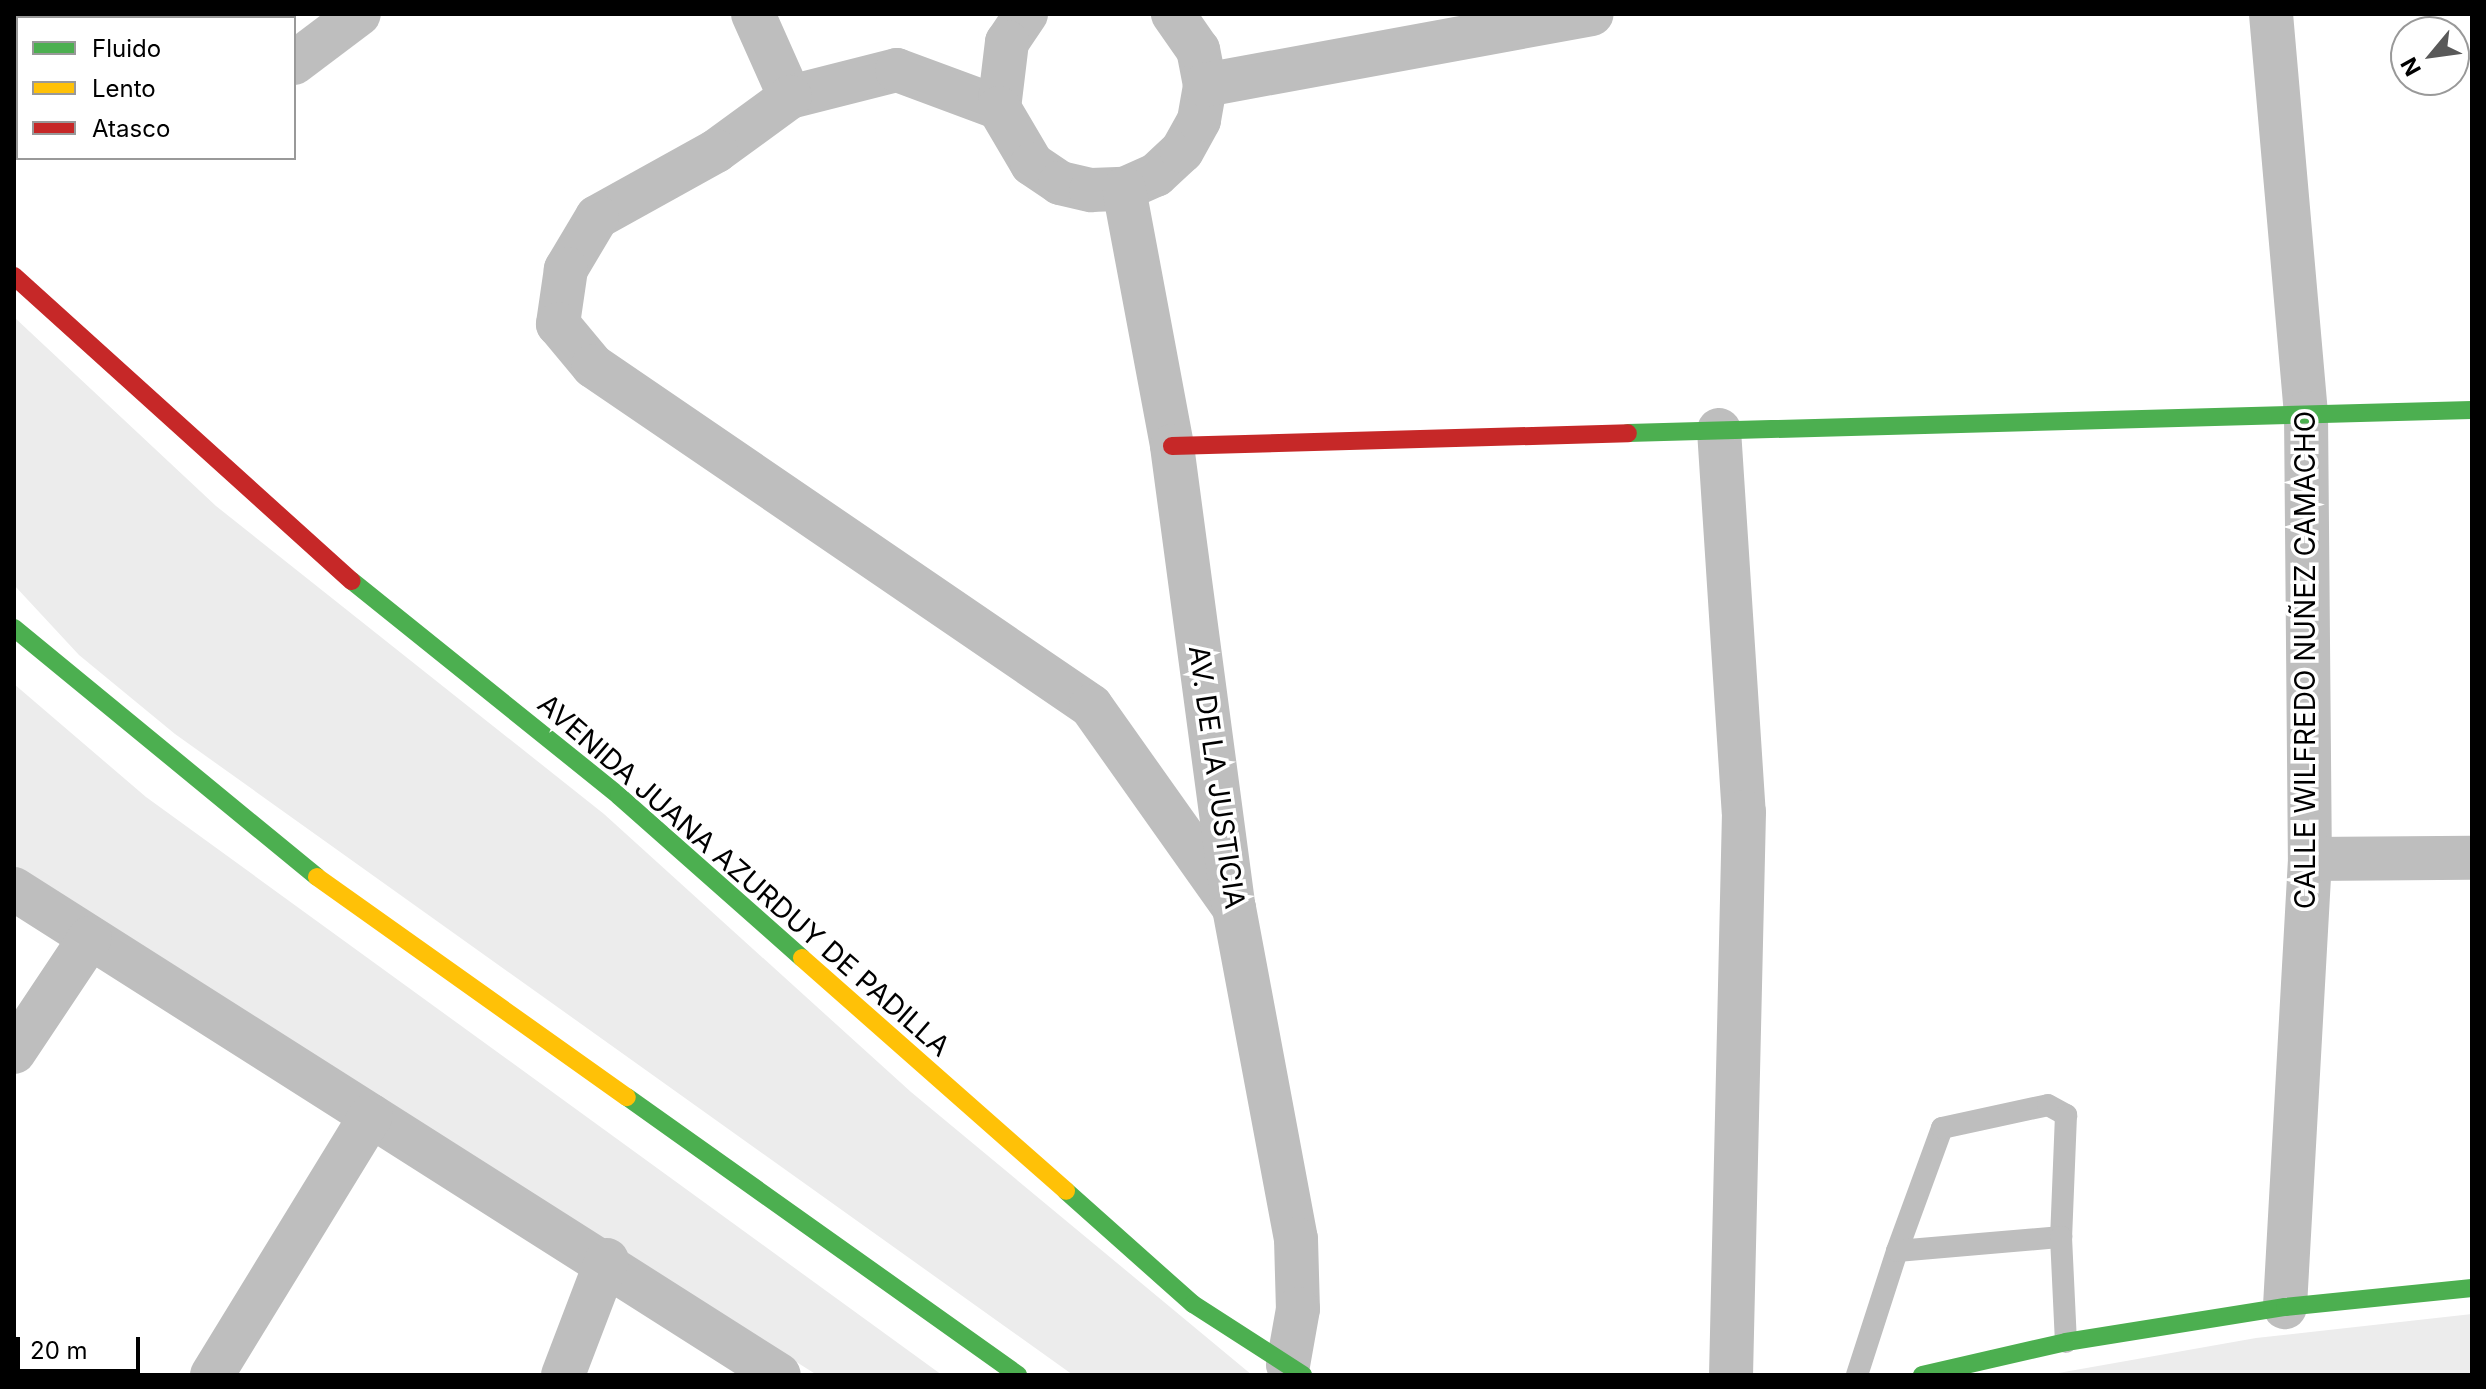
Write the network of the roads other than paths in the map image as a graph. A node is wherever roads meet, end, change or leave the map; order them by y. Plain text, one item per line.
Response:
1 (359, 14) edge
2 (753, 14) edge
3 (1026, 14) edge
4 (1173, 14) edge
5 (1592, 14) edge
6 (2271, 14) edge
7 (296, 61) edge
8 (1205, 85) junction
9 (790, 97) junction
10 (999, 108) junction
11 (1124, 189) junction
12 (14, 276) edge
13 (2472, 410) edge
14 (2306, 413) junction
15 (1719, 430) junction
16 (1172, 446) junction
17 (14, 628) edge
18 (2472, 858) edge
19 (2310, 859) junction
20 (14, 889) edge
21 (1234, 908) junction
22 (90, 938) junction
23 (14, 1052) edge
24 (371, 1116) junction
25 (2061, 1237) junction
26 (1897, 1251) junction
27 (607, 1260) junction
28 (2472, 1288) edge
29 (2285, 1307) junction
30 (2066, 1342) junction
31 (1295, 1370) edge
32 (212, 1375) edge
33 (563, 1375) edge
34 (779, 1375) edge
35 (1018, 1375) edge
36 (1731, 1375) edge
37 (1857, 1375) edge
38 (1922, 1375) edge

1 - 7 street
2 - 9 street
3 - 10 street
4 - 8 street
5 - 8 street
6 - 14 street, CALLE WILFREDO NUÑEZ CAMACHO
8 - 11 street
9 - 10 street
9 - 21 street
10 - 11 street
11 - 16 street, AV. DE LA JUSTICIA
12 - 31 main road, AVENIDA JUANA AZURDUY DE PADILLA
13 - 14 main road
14 - 15 main road
14 - 19 street, CALLE WILFREDO NUÑEZ CAMACHO
15 - 16 main road
15 - 36 street
16 - 21 street, AV. DE LA JUSTICIA
17 - 35 main road
18 - 19 street
19 - 29 street, CALLE WILFREDO NUÑEZ CAMACHO
20 - 22 street
21 - 31 street, AV. DE LA JUSTICIA
22 - 23 street
22 - 24 street
24 - 27 street
24 - 32 street
25 - 26 lane
25 - 26 lane
25 - 30 lane
26 - 37 lane
27 - 33 street
27 - 34 street
28 - 29 main road
29 - 30 main road
30 - 38 main road

